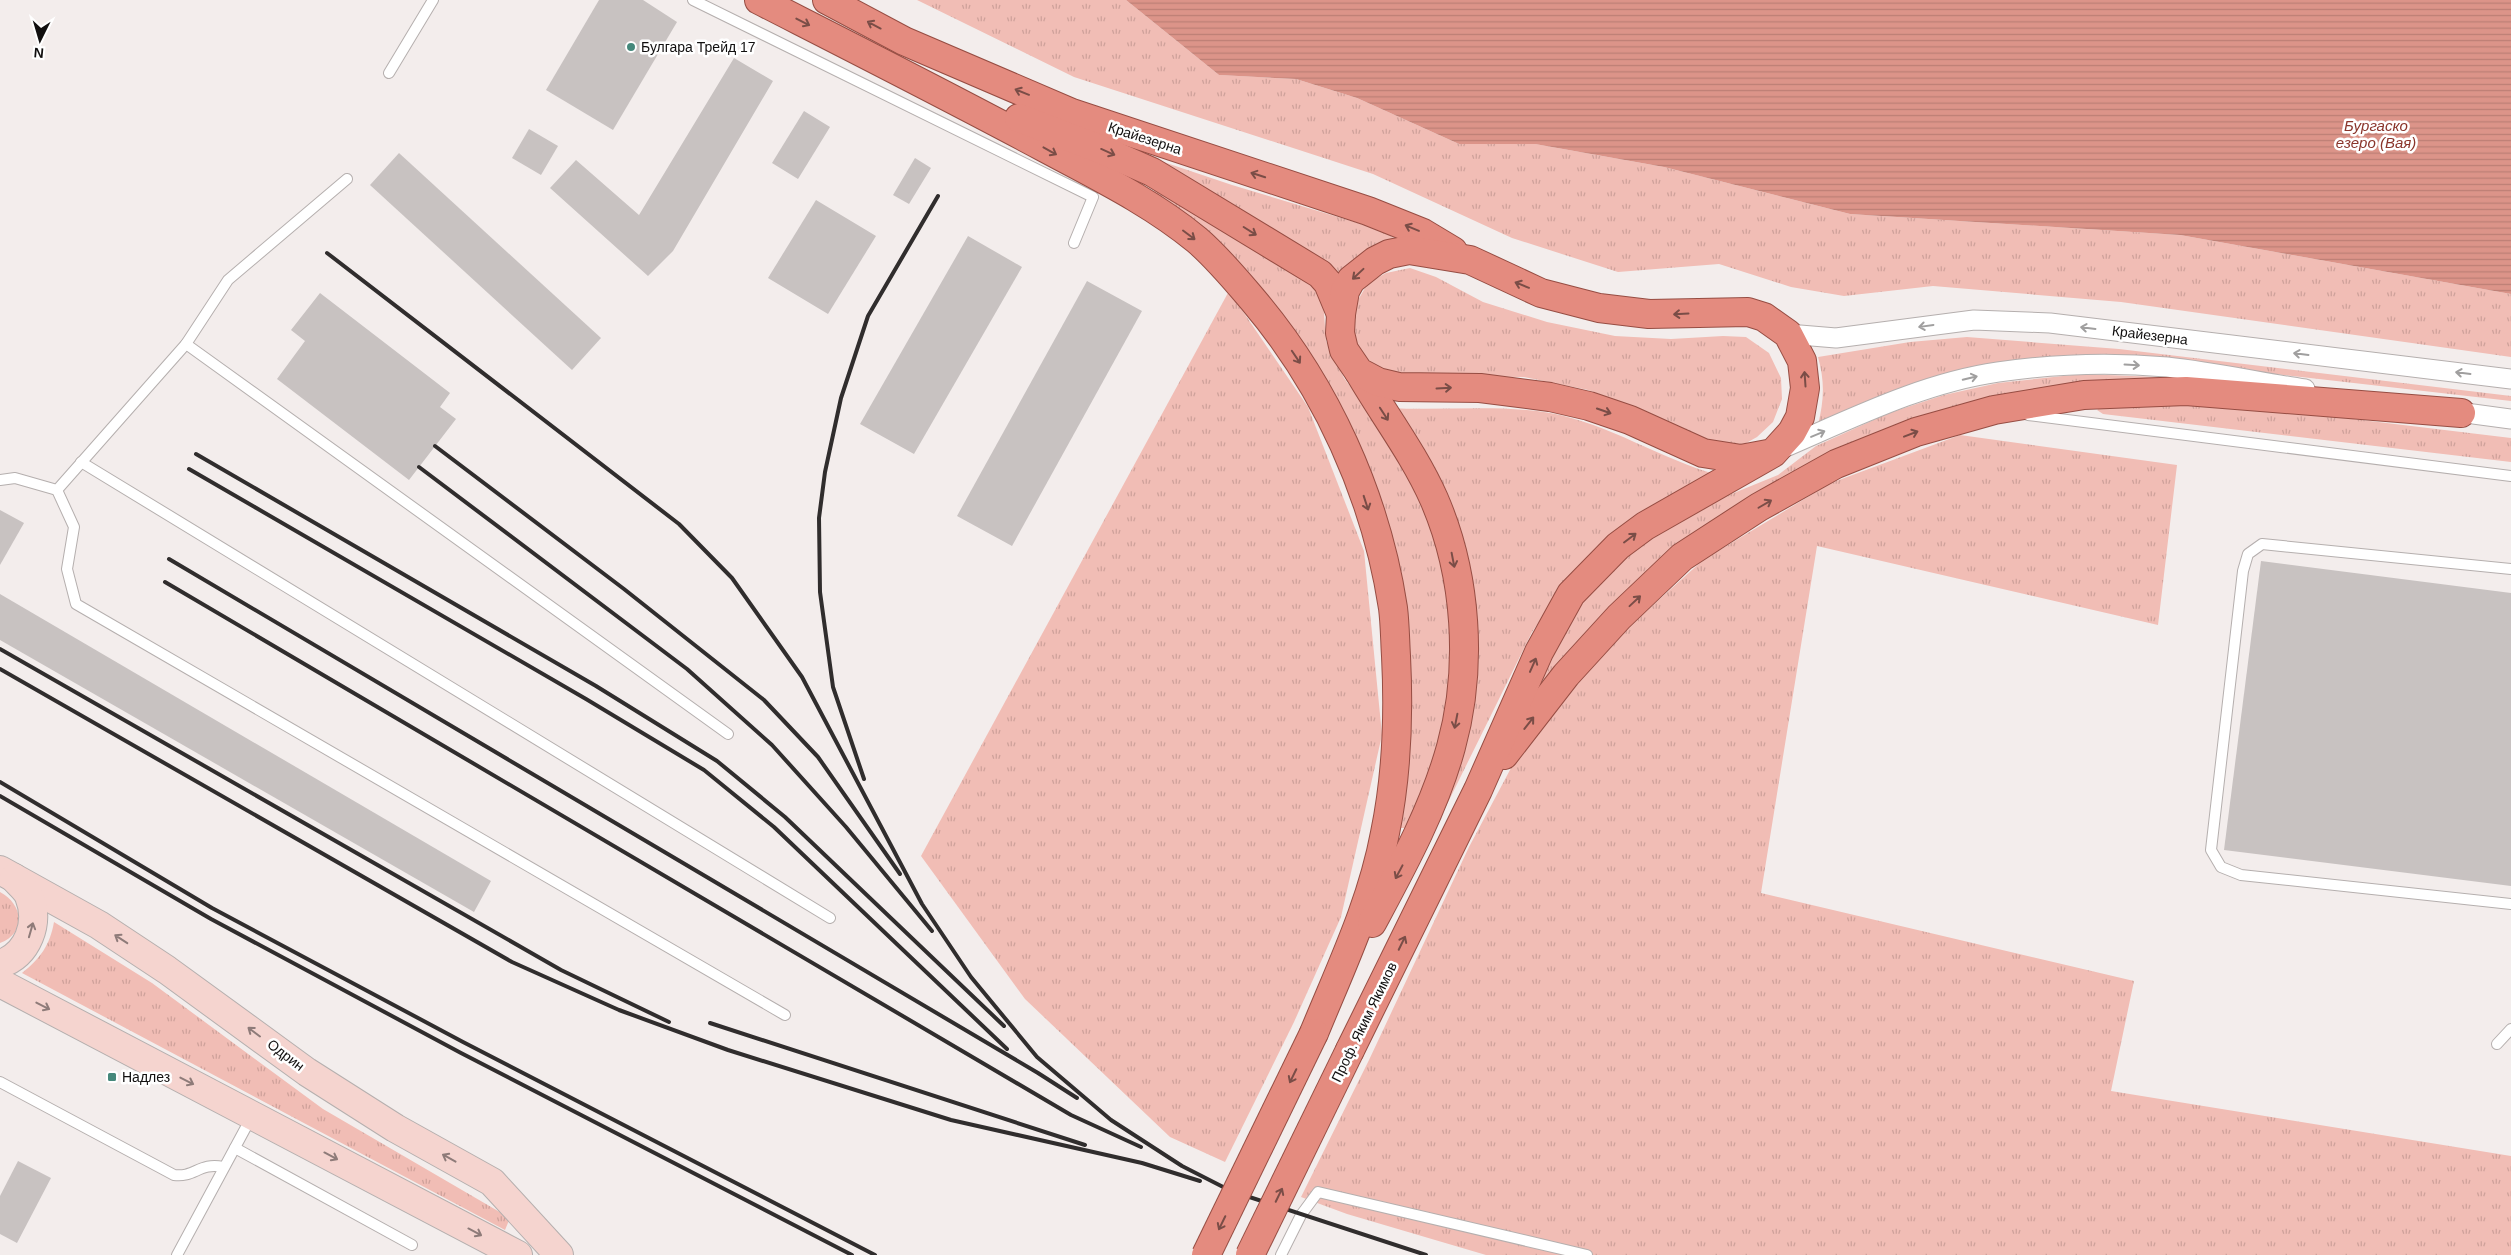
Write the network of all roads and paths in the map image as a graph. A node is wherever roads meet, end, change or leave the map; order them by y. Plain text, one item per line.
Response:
1 (433, 0) edge
2 (693, 0) edge
3 (759, 0) edge
4 (827, 0) edge
5 (389, 73) dead end
6 (916, 78) junction
7 (347, 179) dead end
8 (1074, 243) dead end
9 (1470, 260) junction
10 (1341, 314) junction
11 (1788, 334) junction
12 (186, 344) junction
13 (1359, 372) junction
14 (2511, 379) edge
15 (1994, 410) junction
16 (2461, 413) junction
17 (2511, 420) edge
18 (1773, 453) junction
19 (81, 462) junction
20 (2511, 476) edge
21 (0, 480) edge
22 (57, 490) junction
23 (2511, 568) edge
24 (728, 734) dead end
25 (1478, 790) junction
26 (6, 873) edge
27 (2511, 904) edge
28 (830, 918) dead end
29 (0, 964) edge
30 (0, 983) edge
31 (785, 1015) dead end
32 (2511, 1029) edge
33 (1314, 1033) junction
34 (2497, 1044) dead end
35 (0, 1082) edge
36 (253, 1115) junction
37 (235, 1148) junction
38 (223, 1167) junction
39 (412, 1245) dead end
40 (177, 1255) edge
41 (518, 1255) edge
42 (558, 1255) edge
43 (1206, 1255) edge
44 (1250, 1255) edge
45 (1281, 1255) edge
46 (1587, 1255) edge

1 - 5 lane
2 - 8 lane
3 -> 6 highway
9 -> 4 highway, Крайезерна
6 -> 10 highway
6 -> 33 highway
7 - 12 lane
9 -> 10 highway
11 -> 9 highway
10 - 13 highway
14 -> 11 street, Крайезерна
18 -> 11 highway
12 - 19 lane
12 - 24 lane
13 -> 18 highway
13 -> 33 highway
15 - 16 highway
15 - 20 lane
25 -> 15 highway
16 - 17 street
18 -> 16 street
25 -> 18 highway
19 - 22 lane
19 - 28 lane
21 - 22 lane
22 - 31 lane
23 - 27 lane
44 -> 25 highway, Проф. Яким Якимов, bridge
29 -> 26 main road
42 -> 26 main road, Одрин
30 -> 36 main road
32 - 34 lane
33 -> 43 highway, bridge
35 - 38 lane
36 - 37 lane
36 -> 41 main road
37 - 38 lane
37 - 39 lane
38 - 40 lane
45 - 46 lane

